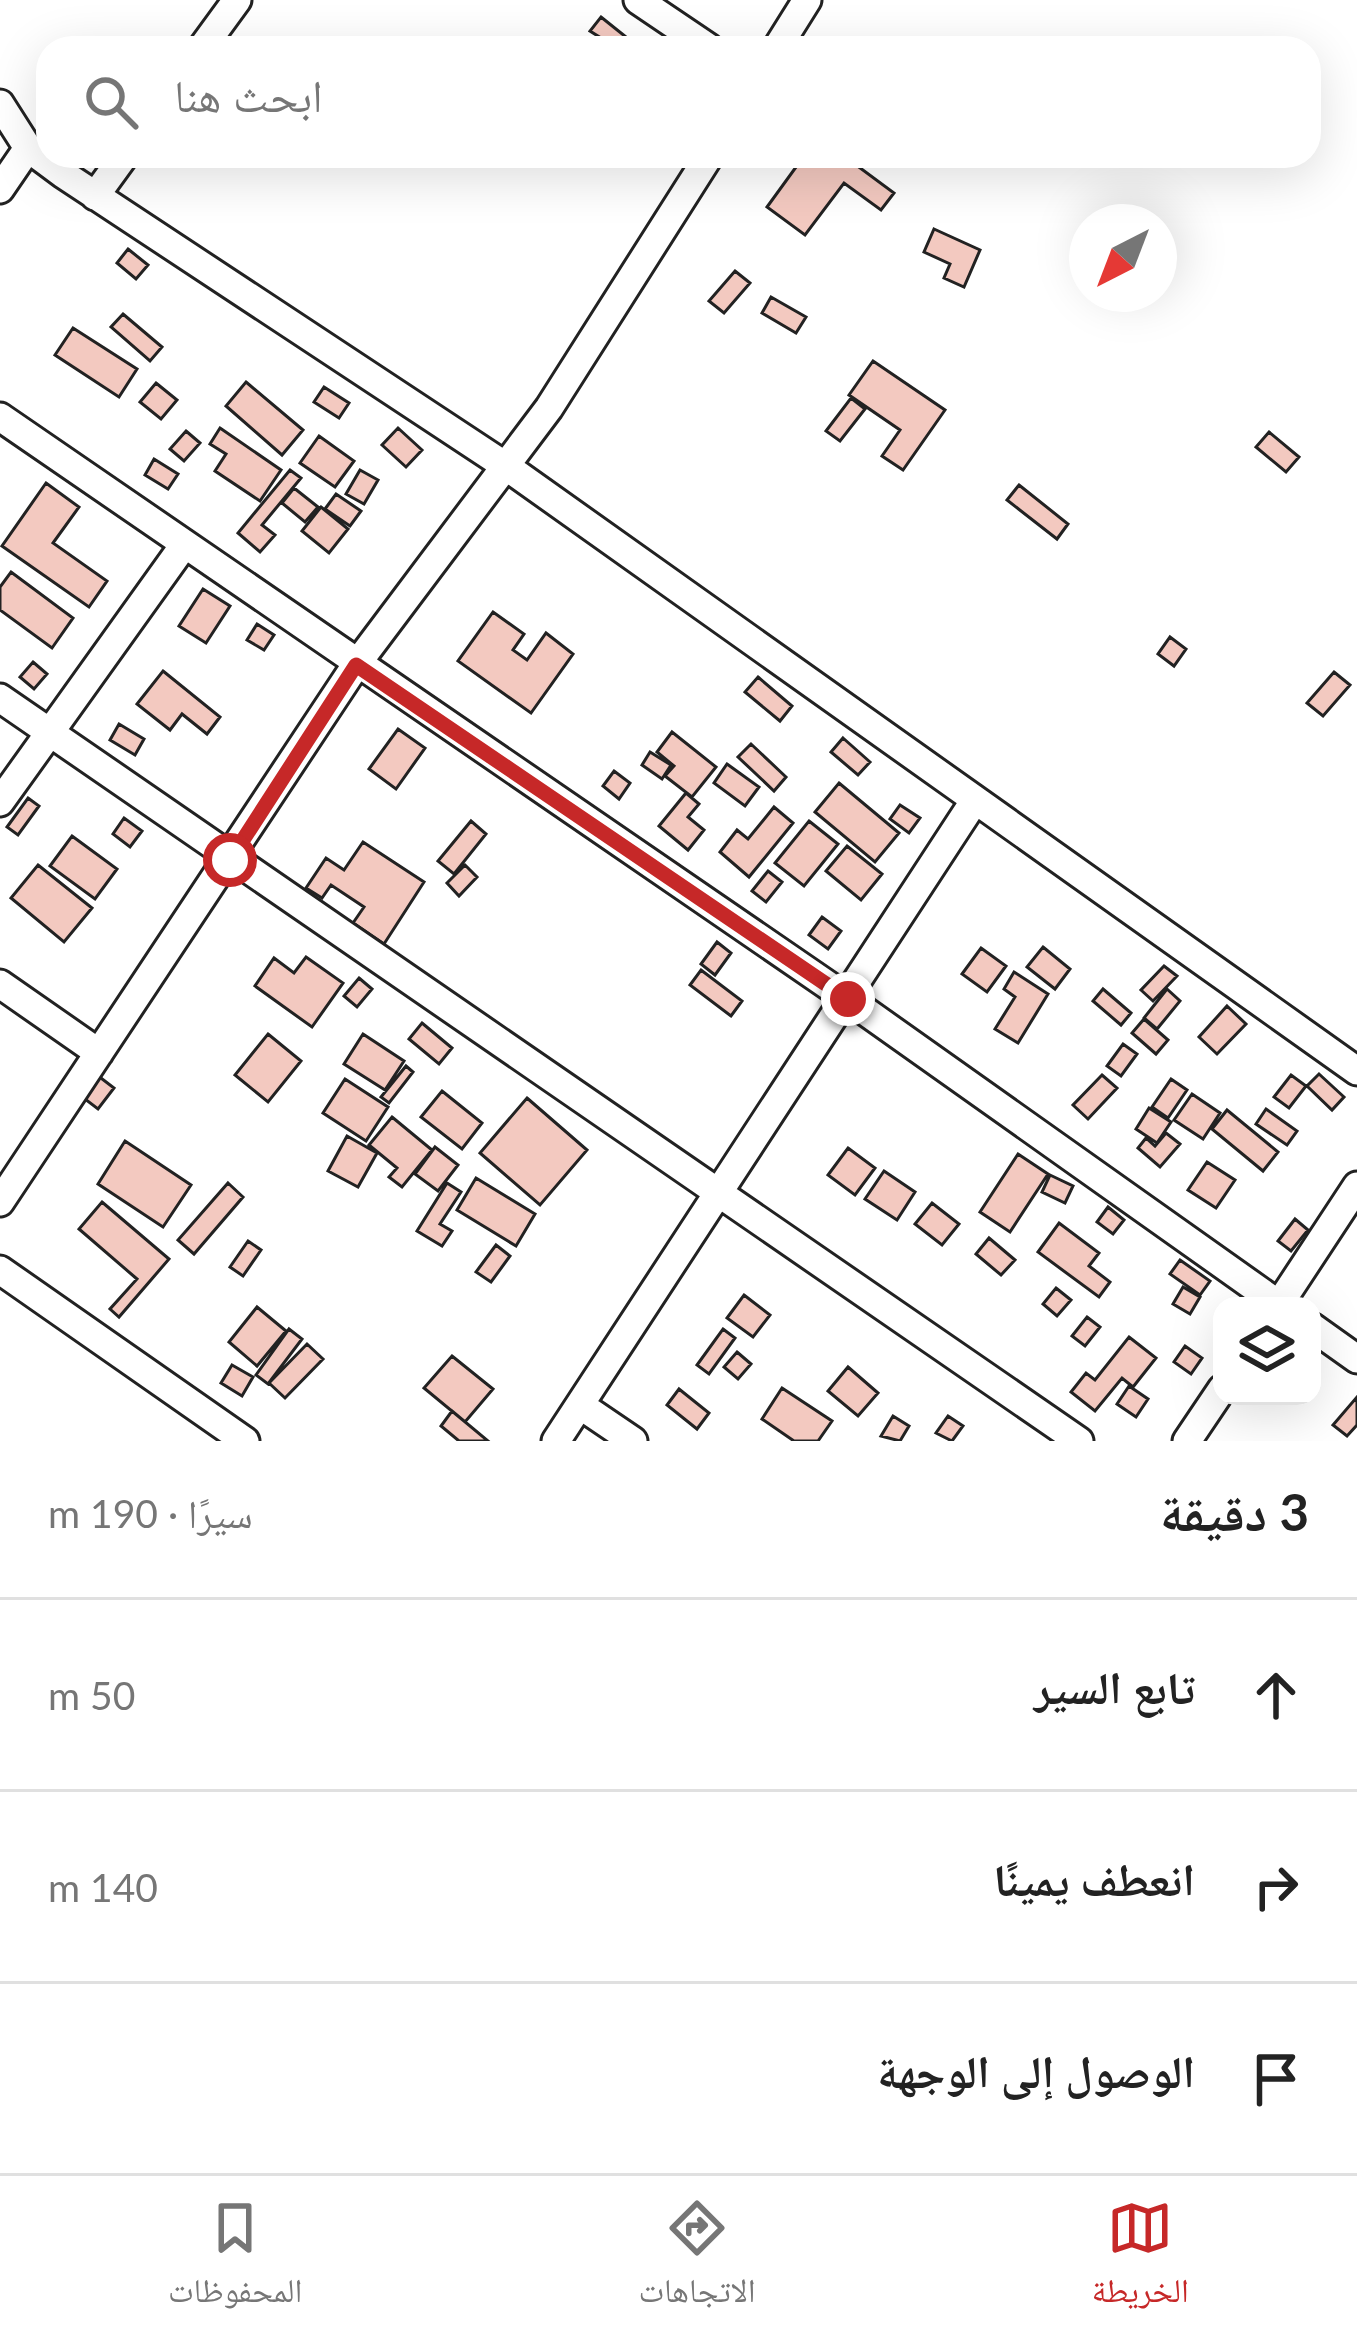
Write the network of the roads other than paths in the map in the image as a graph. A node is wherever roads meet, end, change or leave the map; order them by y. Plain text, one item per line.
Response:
1 (237, 0) edge
2 (638, 0) edge
3 (807, 0) edge
4 (211, 36) edge
5 (691, 36) edge
6 (784, 36) edge
7 (0, 104) edge
8 (28, 148) junction
9 (36, 154) edge
10 (56, 168) edge
11 (115, 168) edge
12 (701, 168) edge
13 (0, 189) edge
14 (95, 196) junction
15 (0, 417) edge
16 (507, 466) junction
17 (184, 545) junction
18 (356, 665) junction
19 (0, 698) edge
20 (50, 735) junction
21 (975, 800) junction
22 (0, 802) edge
23 (230, 860) junction
24 (0, 984) edge
25 (848, 999) junction
26 (99, 1052) junction
27 (1357, 1071) edge
28 (1357, 1186) edge
29 (718, 1195) junction
30 (0, 1202) edge
31 (0, 1270) edge
32 (1268, 1297) edge
33 (1284, 1297) edge
34 (1321, 1334) edge
35 (1357, 1358) edge
36 (1213, 1402) edge
37 (580, 1405) junction
38 (245, 1441) edge
39 (556, 1441) edge
40 (633, 1441) edge
41 (1079, 1441) edge
42 (1187, 1441) edge

1 - 4 street
2 - 5 street
3 - 6 street
7 - 8 street
8 - 9 street
8 - 13 street
10 - 14 street
11 - 14 street
12 - 16 street
14 - 16 street
15 - 17 street
16 - 18 street
16 - 21 street
17 - 18 street
17 - 20 street
18 - 23 street
18 - 25 street
19 - 20 street
20 - 22 street
20 - 23 street
21 - 25 street
21 - 27 street
23 - 26 street
23 - 29 street
24 - 26 street
25 - 29 street
25 - 32 street
26 - 30 street
28 - 33 street
29 - 37 street
29 - 41 street
31 - 38 street
34 - 35 street
36 - 42 street
37 - 39 street
37 - 40 street

